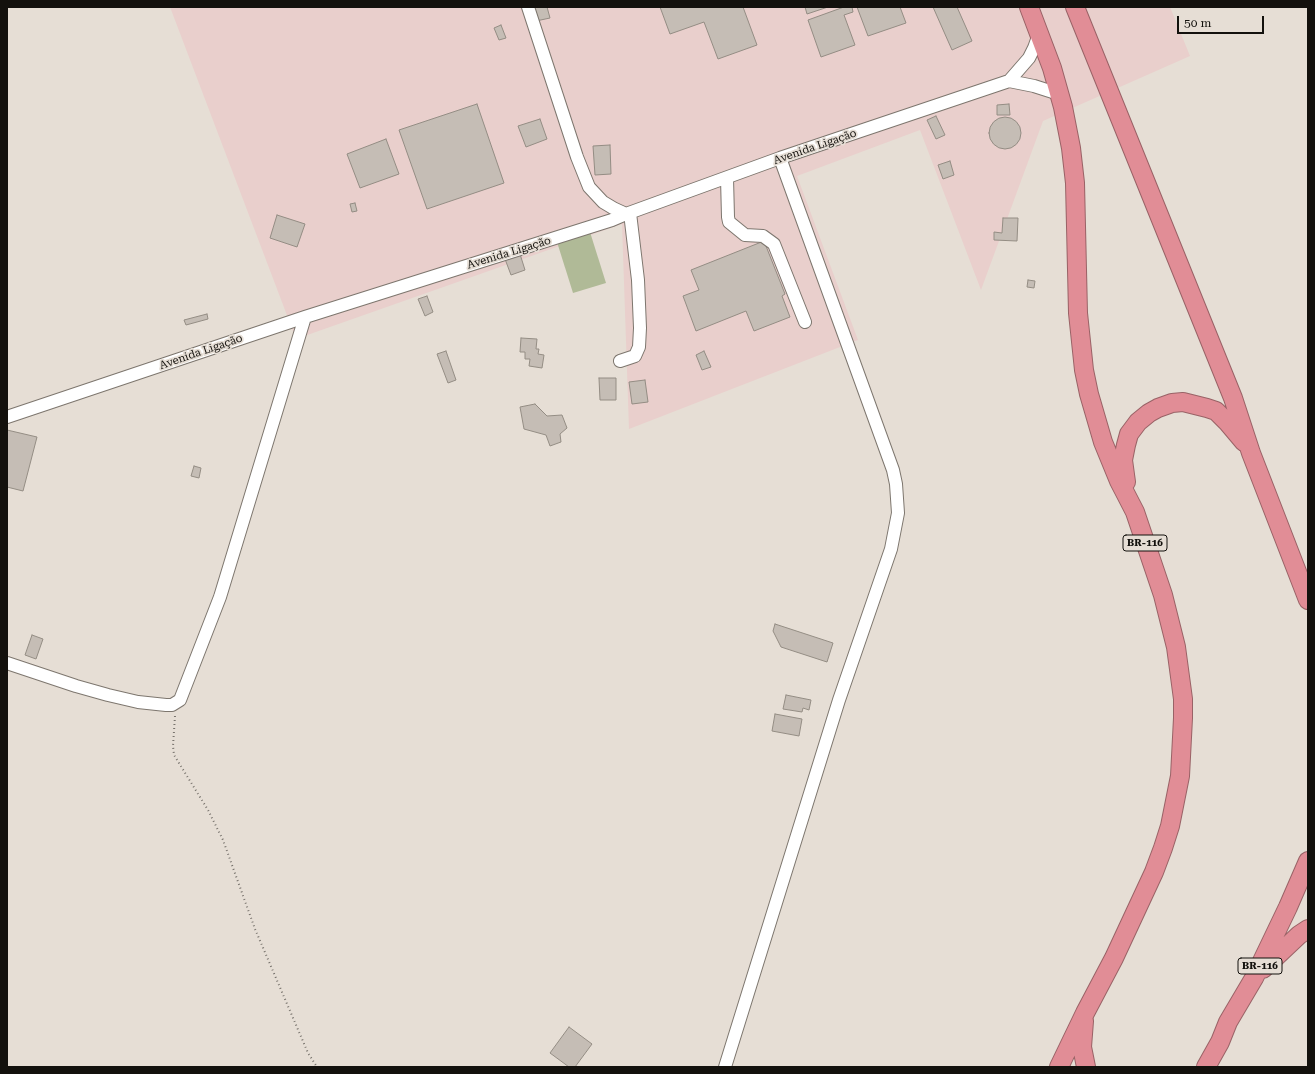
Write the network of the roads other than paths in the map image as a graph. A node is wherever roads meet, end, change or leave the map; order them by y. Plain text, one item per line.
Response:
1 (528, 7) edge
2 (1029, 7) edge
3 (1075, 7) edge
4 (1039, 34) junction
5 (1009, 81) junction
6 (1059, 94) junction
7 (780, 158) junction
8 (727, 178) junction
9 (628, 213) junction
10 (305, 317) junction
11 (805, 322) dead end
12 (620, 361) dead end
13 (7, 417) edge
14 (1251, 452) junction
15 (1134, 512) junction
16 (1308, 600) edge
17 (7, 663) edge
18 (1308, 861) edge
19 (1308, 930) edge
20 (1254, 978) junction
21 (1085, 1013) junction
22 (1228, 1022) junction
23 (725, 1067) edge
24 (1059, 1067) edge
25 (1086, 1067) edge
26 (1199, 1067) edge
27 (1206, 1067) edge

1 - 9 street
2 - 4 highway, BR-116
3 - 14 highway
4 - 5 street
4 - 6 highway, BR-116
5 - 6 street, Avenida Ligação
5 - 7 street, Avenida Ligação
6 - 15 highway, BR-116
7 - 8 street, Avenida Ligação
7 - 23 street
8 - 9 street, Avenida Ligação
8 - 11 street
9 - 10 street, Avenida Ligação
9 - 12 street
10 - 13 street, Avenida Ligação
10 - 17 street
14 - 15 highway
14 - 16 highway
15 - 21 highway, BR-116
18 - 20 highway, BR-116
19 - 20 highway
20 - 22 highway, BR-116
21 - 24 highway, BR-116
21 - 25 highway
22 - 26 highway
22 - 27 highway, BR-116

